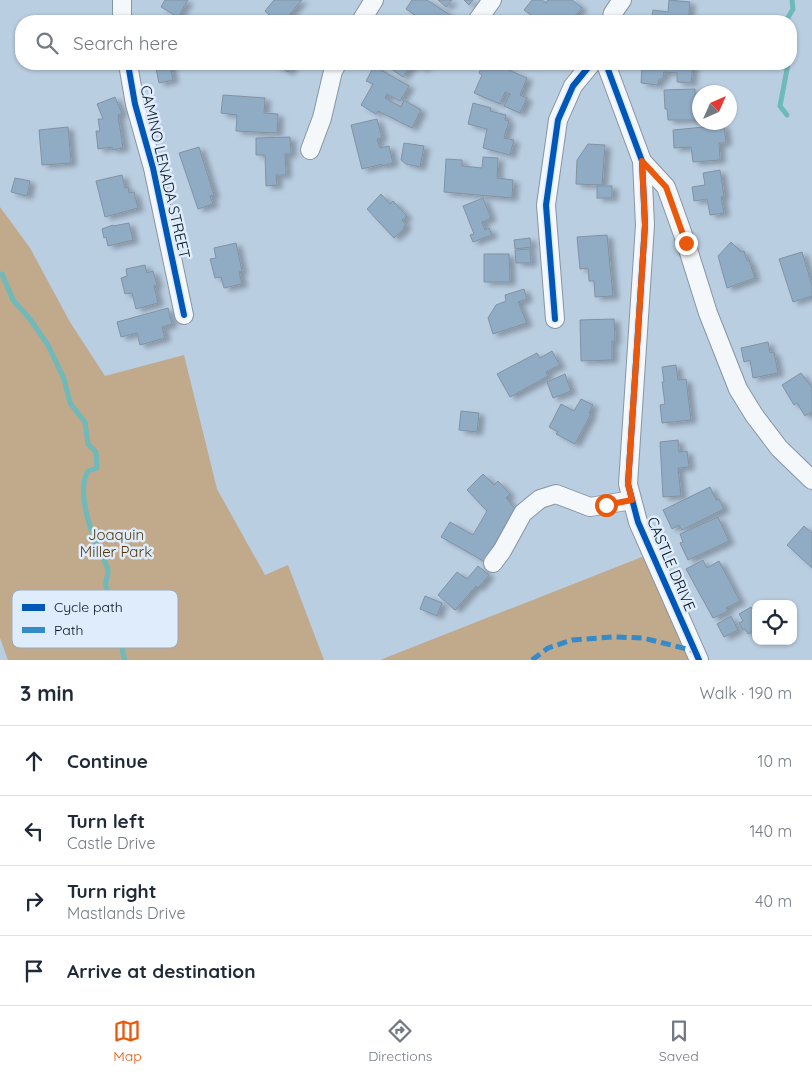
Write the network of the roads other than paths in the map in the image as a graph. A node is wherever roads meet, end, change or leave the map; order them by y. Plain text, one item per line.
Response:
1 (122, 0) edge
2 (374, 0) edge
3 (492, 0) edge
4 (622, 0) edge
5 (122, 15) edge
6 (365, 15) edge
7 (481, 15) edge
8 (612, 15) edge
9 (129, 70) edge
10 (334, 70) edge
11 (586, 70) edge
12 (608, 70) edge
13 (310, 150) dead end
14 (642, 161) junction
15 (184, 315) dead end
16 (555, 319) dead end
17 (812, 480) edge
18 (632, 500) junction
19 (494, 563) dead end
20 (699, 660) edge

1 - 5 street
2 - 6 street
3 - 7 street
4 - 8 street
9 - 15 street, CAMINO LENADA STREET
10 - 13 street
11 - 16 street
12 - 14 street, CASTLE DRIVE
14 - 17 street
14 - 18 street, CASTLE DRIVE
18 - 19 street
18 - 20 street, CASTLE DRIVE

